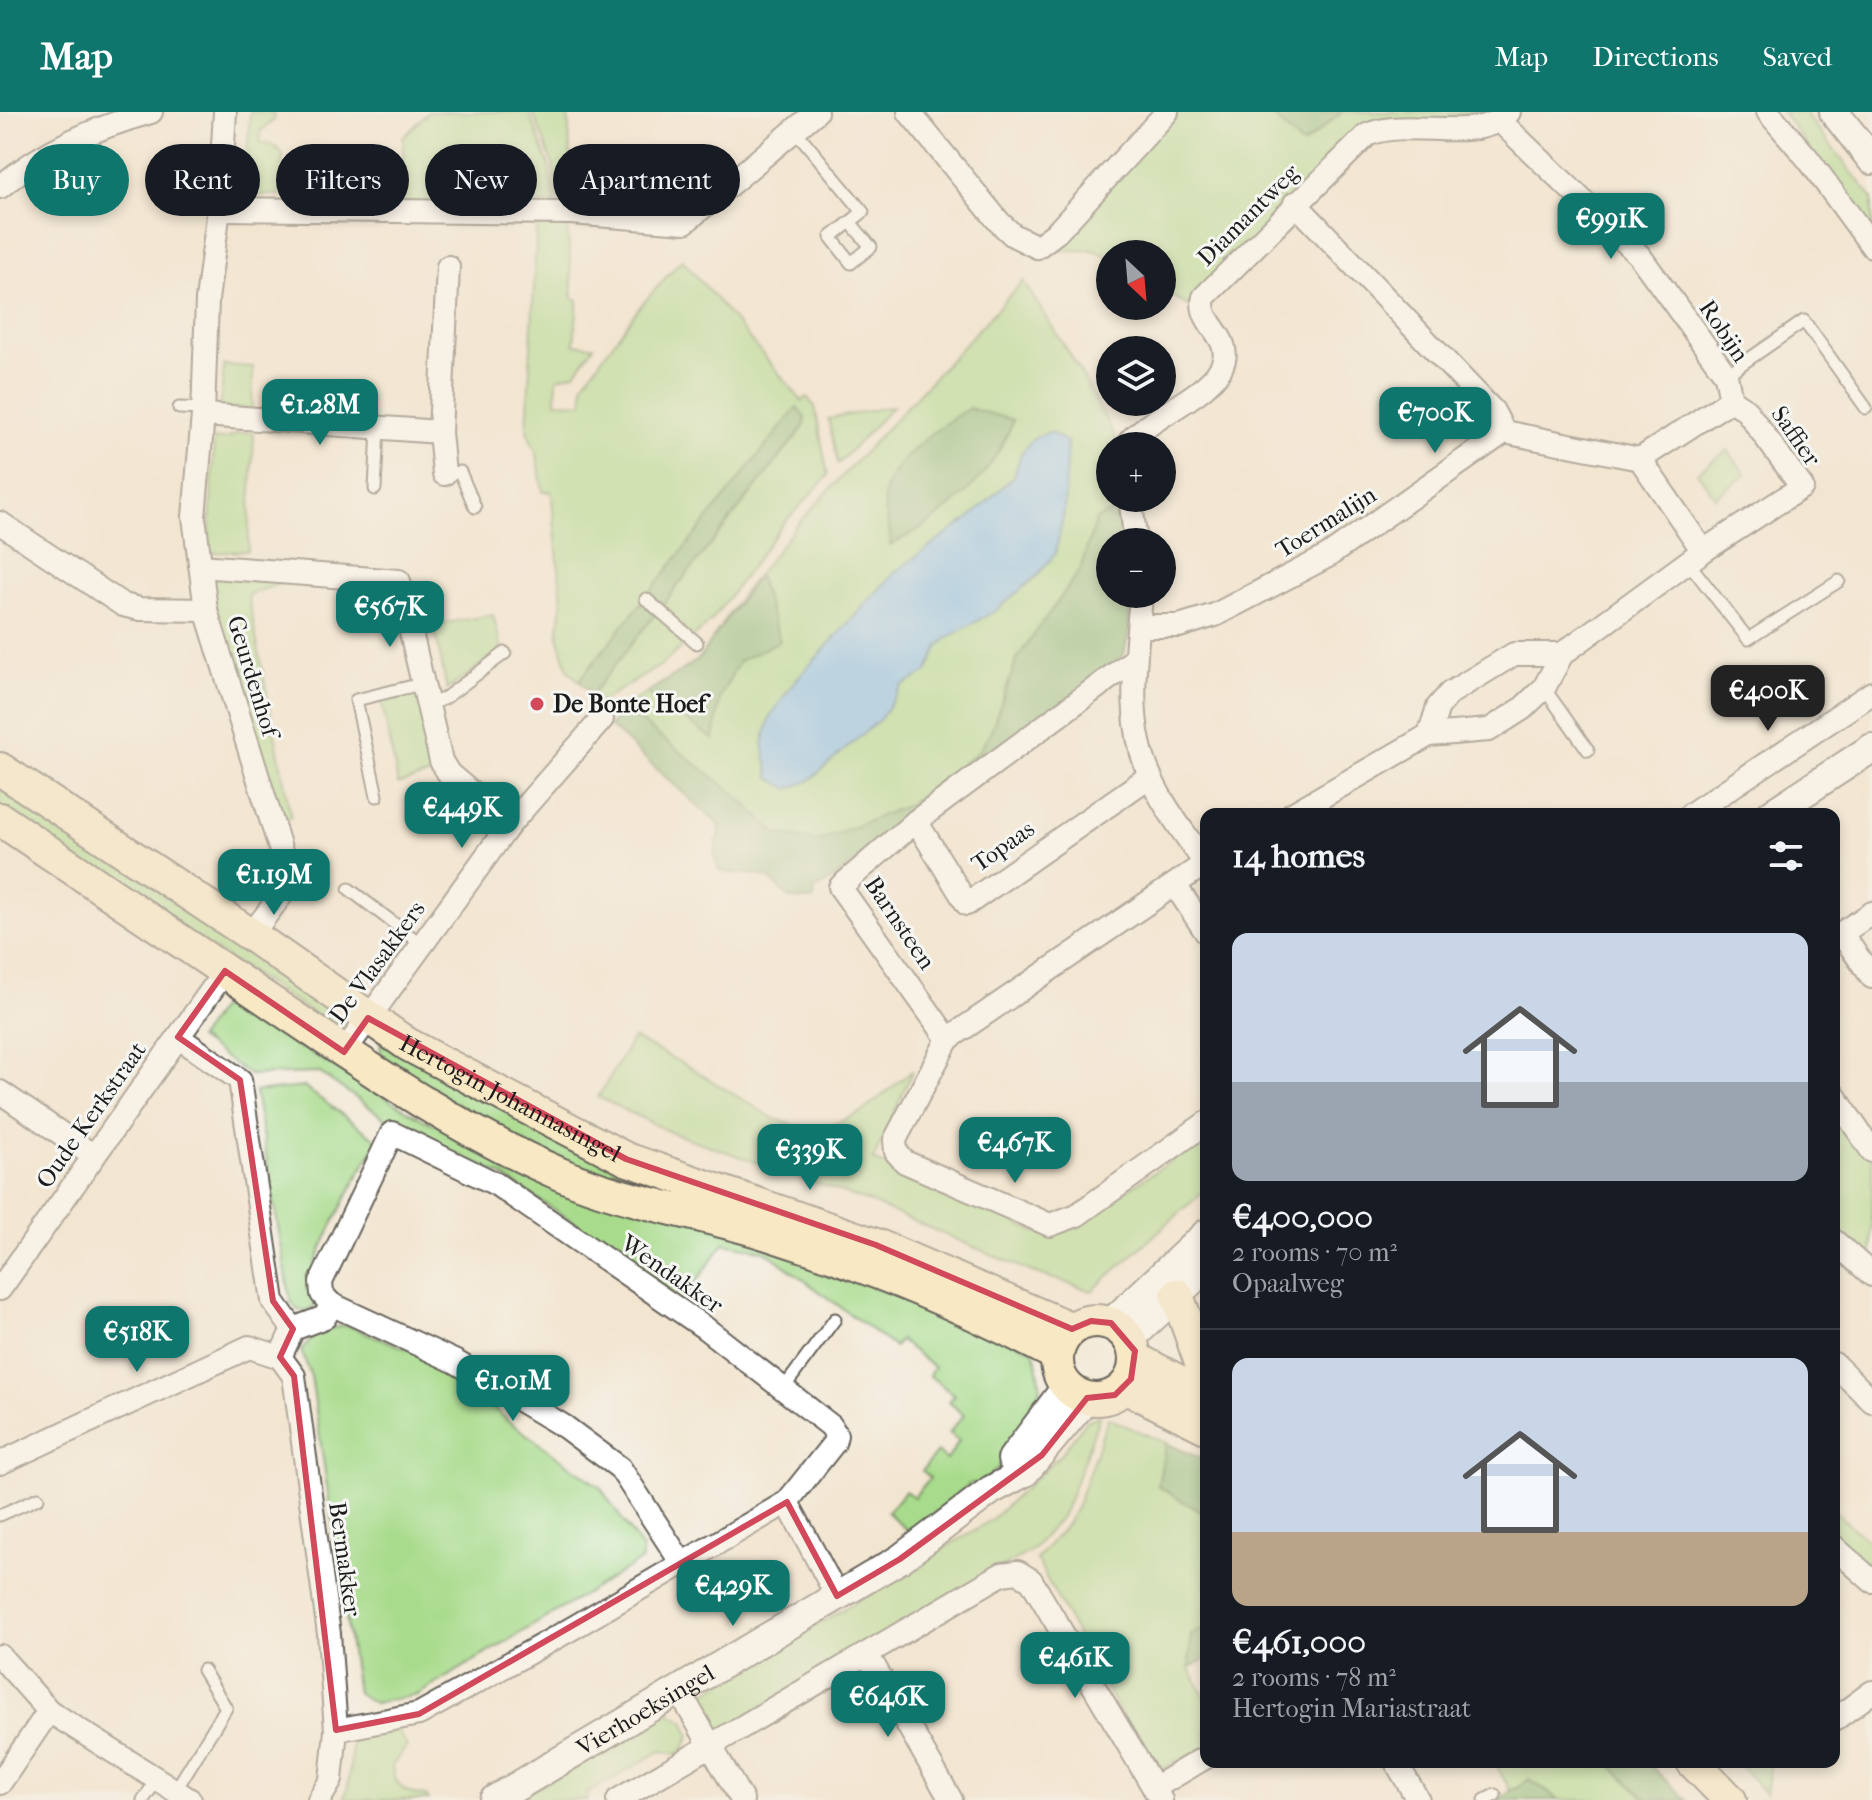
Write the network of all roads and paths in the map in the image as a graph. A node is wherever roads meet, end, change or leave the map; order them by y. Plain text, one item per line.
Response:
1 (151, 112) edge
2 (225, 112) edge
3 (816, 112) edge
4 (909, 112) edge
5 (1167, 112) edge
6 (1768, 112) edge
7 (1834, 112) edge
8 (1505, 117) edge
9 (795, 130) junction
10 (223, 144) edge
11 (1872, 160) edge
12 (0, 187) edge
13 (1295, 203) junction
14 (260, 209) edge
15 (218, 216) edge
16 (850, 222) dead end
17 (1872, 246) edge
18 (448, 267) dead end
19 (1726, 375) junction
20 (1731, 400) junction
21 (179, 408) dead end
22 (1866, 408) dead end
23 (203, 412) junction
24 (378, 428) junction
25 (440, 432) junction
26 (1139, 432) edge
27 (1504, 432) junction
28 (1640, 459) junction
29 (444, 474) joint
30 (375, 489) dead end
31 (475, 507) dead end
32 (0, 523) edge
33 (1695, 556) junction
34 (200, 566) junction
35 (1839, 581) dead end
36 (646, 599) dead end
37 (1140, 608) edge
38 (206, 610) junction
39 (1139, 626) junction
40 (697, 643) dead end
41 (505, 653) dead end
42 (1562, 654) junction
43 (1135, 659) junction
44 (1544, 688) junction
45 (1872, 693) edge
46 (424, 695) junction
47 (602, 719) dead end
48 (1429, 735) junction
49 (1872, 738) edge
50 (1872, 748) edge
51 (1588, 750) dead end
52 (0, 769) edge
53 (1831, 773) junction
54 (1150, 776) junction
55 (377, 796) dead end
56 (1302, 808) edge
57 (1700, 808) edge
58 (1780, 808) edge
59 (0, 819) edge
60 (916, 821) junction
61 (509, 825) junction
62 (1200, 855) edge
63 (1200, 868) edge
64 (1175, 885) junction
65 (349, 889) dead end
66 (1872, 913) edge
67 (1200, 923) edge
68 (1840, 934) edge
69 (251, 935) junction
70 (1840, 940) edge
71 (421, 944) junction
72 (225, 971) junction
73 (1872, 977) edge
74 (368, 1018) junction
75 (178, 1037) junction
76 (948, 1039) junction
77 (344, 1052) junction
78 (0, 1092) edge
79 (1840, 1104) edge
80 (1200, 1127) edge
81 (1872, 1151) edge
82 (94, 1156) junction
83 (1200, 1243) edge
84 (1840, 1246) edge
85 (1200, 1273) edge
86 (1872, 1275) edge
87 (0, 1289) edge
88 (1177, 1295) junction
89 (331, 1304) junction
90 (835, 1319) dead end
91 (293, 1329) junction
92 (1064, 1342) junction
93 (1126, 1352) junction
94 (280, 1357) junction
95 (1200, 1360) edge
96 (1840, 1370) edge
97 (783, 1389) junction
98 (1077, 1392) junction
99 (1200, 1393) edge
100 (1872, 1401) edge
101 (1200, 1421) edge
102 (0, 1463) edge
103 (38, 1498) dead end
104 (787, 1502) junction
105 (0, 1515) edge
106 (1840, 1552) edge
107 (681, 1562) junction
108 (1872, 1581) edge
109 (837, 1596) junction
110 (867, 1654) junction
111 (0, 1656) edge
112 (203, 1670) dead end
113 (679, 1691) junction
114 (1872, 1692) edge
115 (49, 1711) junction
116 (1840, 1716) edge
117 (336, 1730) junction
118 (712, 1745) junction
119 (1200, 1762) edge
120 (1399, 1768) edge
121 (1699, 1768) edge
122 (0, 1783) edge
123 (174, 1790) edge
124 (1157, 1794) edge
125 (496, 1799) edge
126 (143, 1800) edge
127 (319, 1800) edge
128 (618, 1800) edge
129 (742, 1800) edge
130 (951, 1800) edge
131 (1418, 1800) edge
132 (1730, 1800) edge

1 - 12 street
2 - 10 street, Geurdenhof
3 - 9 street
4 - 5 street
6 - 17 street
7 - 11 street
8 - 13 street, Diamantweg
8 - 19 street, Robijn
9 - 14 street
9 - 16 lane
13 - 26 street, Diamantweg
13 - 27 street
15 - 23 street, Geurdenhof
18 - 25 street
19 - 20 street, Robijn
19 - 22 lane
20 - 28 street
20 - 33 street, Saffier
21 - 23 lane
23 - 24 street
23 - 34 street, Geurdenhof
24 - 25 street
24 - 30 lane
25 - 29 street
27 - 28 street
27 - 39 street, Toermalijn
28 - 33 street
29 - 31 lane
32 - 38 street
33 - 35 lane
33 - 42 street
34 - 38 street, Geurdenhof
34 - 46 street
36 - 40 lane
37 - 39 street
38 - 69 street, Geurdenhof
39 - 43 street
41 - 46 lane
42 - 44 street
42 - 48 street
43 - 54 street
43 - 60 street, Barnsteen
44 - 48 street
44 - 51 lane
45 - 57 street
46 - 55 lane
46 - 61 street
47 - 61 street, De Vlasakkers
48 - 56 street
49 - 53 street
50 - 53 street
52 - 69 main road, Hertogin Johannasingel
53 - 58 street
54 - 60 street, Topaas
54 - 62 street
59 - 72 main road, Hertogin Johannasingel
60 - 76 street, Barnsteen
61 - 71 street, De Vlasakkers
63 - 64 street
64 - 67 street
64 - 76 street
65 - 71 lane
66 - 68 street
69 - 74 main road, Hertogin Johannasingel
70 - 73 street
71 - 74 street, De Vlasakkers
72 - 75 street, Oude Kerkstraat
72 - 77 main road, Hertogin Johannasingel
74 - 77 street, De Vlasakkers
74 - 92 main road, Hertogin Johannasingel
75 - 82 street, Oude Kerkstraat
75 - 91 street
76 - 80 street
77 - 92 main road, Hertogin Johannasingel
78 - 82 street
79 - 81 street
82 - 87 street, Oude Kerkstraat
83 - 93 street
84 - 86 street
85 - 88 street
88 - 93 street
88 - 95 main road
89 - 91 street
89 - 97 street, Wendakker
89 - 107 street
90 - 97 lane
91 - 94 street
92 - 93 main road
92 - 98 main road
93 - 98 main road
93 - 99 main road
93 - 101 main road
94 - 102 street
94 - 117 street, Bermakker
96 - 100 street
97 - 104 street, Wendakker
98 - 109 street, Vierhoeksingel
103 - 105 lane
104 - 107 street, Wendakker
104 - 109 street
106 - 108 street
107 - 117 street, Wendakker
109 - 113 street, Vierhoeksingel
110 - 118 street
110 - 124 street
110 - 130 street
111 - 115 street
112 - 123 lane
113 - 118 street
113 - 125 street, Vierhoeksingel
114 - 116 street
115 - 122 street
115 - 123 street
117 - 127 street, Bermakker
118 - 128 street
118 - 129 street
119 - 124 street
120 - 131 street
121 - 132 main road
123 - 126 lane

